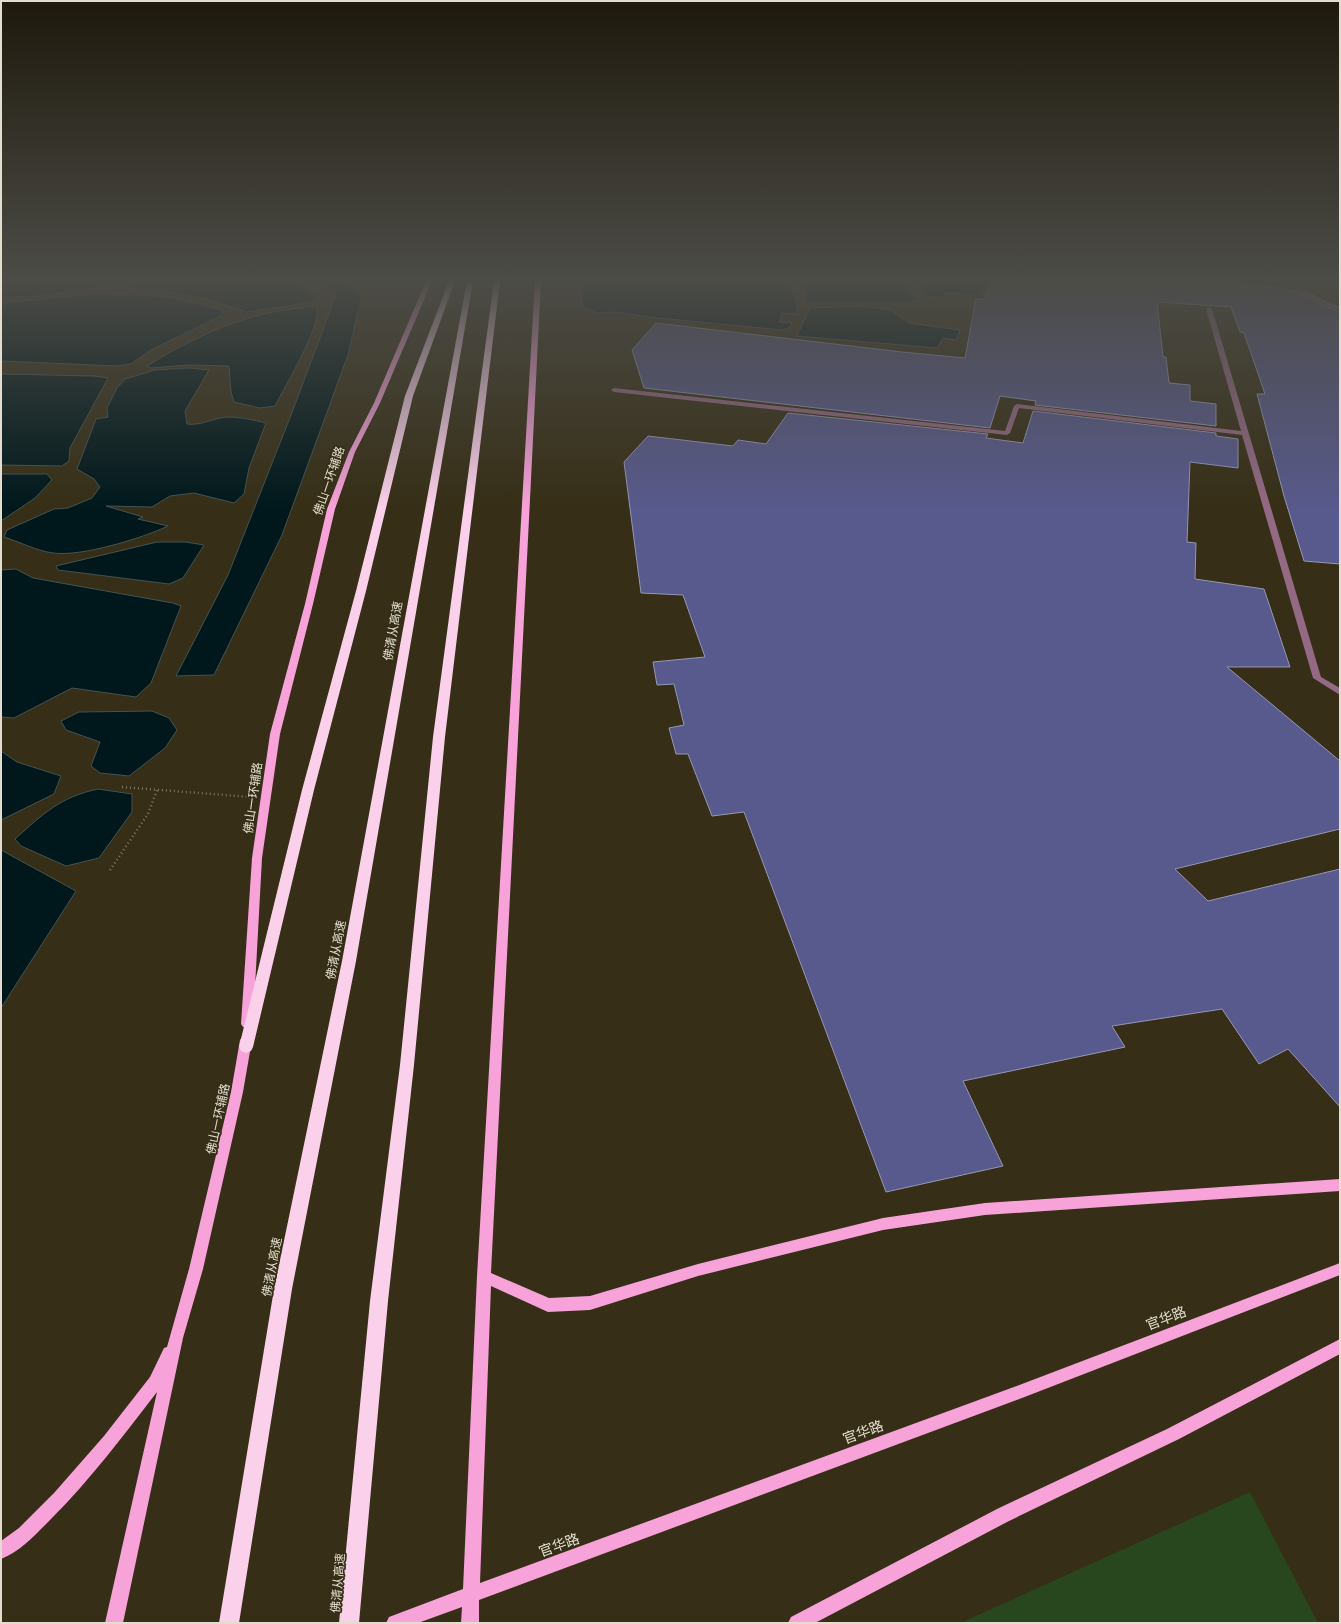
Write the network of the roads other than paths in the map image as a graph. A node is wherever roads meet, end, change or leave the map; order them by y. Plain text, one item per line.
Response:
1 (397, 357) edge
2 (424, 357) edge
3 (457, 357) edge
4 (487, 357) edge
5 (534, 357) edge
6 (1223, 357) edge
7 (614, 390) dead end
8 (1245, 433) junction
9 (1340, 692) edge
10 (246, 1048) junction
11 (1340, 1185) edge
12 (1340, 1269) edge
13 (484, 1276) junction
14 (176, 1338) junction
15 (1340, 1346) edge
16 (1, 1551) edge
17 (114, 1623) edge
18 (228, 1623) edge
19 (349, 1623) edge
20 (396, 1623) edge
21 (470, 1623) edge
22 (797, 1623) edge

1 - 10 main road, 佛山一环辅路
2 - 10 highway
3 - 18 highway, 佛清从高速
4 - 19 highway, 佛清从高速
5 - 13 main road
6 - 8 street
7 - 8 street
8 - 9 street
10 - 14 main road, 佛山一环辅路
11 - 13 main road
12 - 20 main road, 官华路
13 - 21 main road
14 - 16 main road
14 - 17 main road
15 - 22 main road

